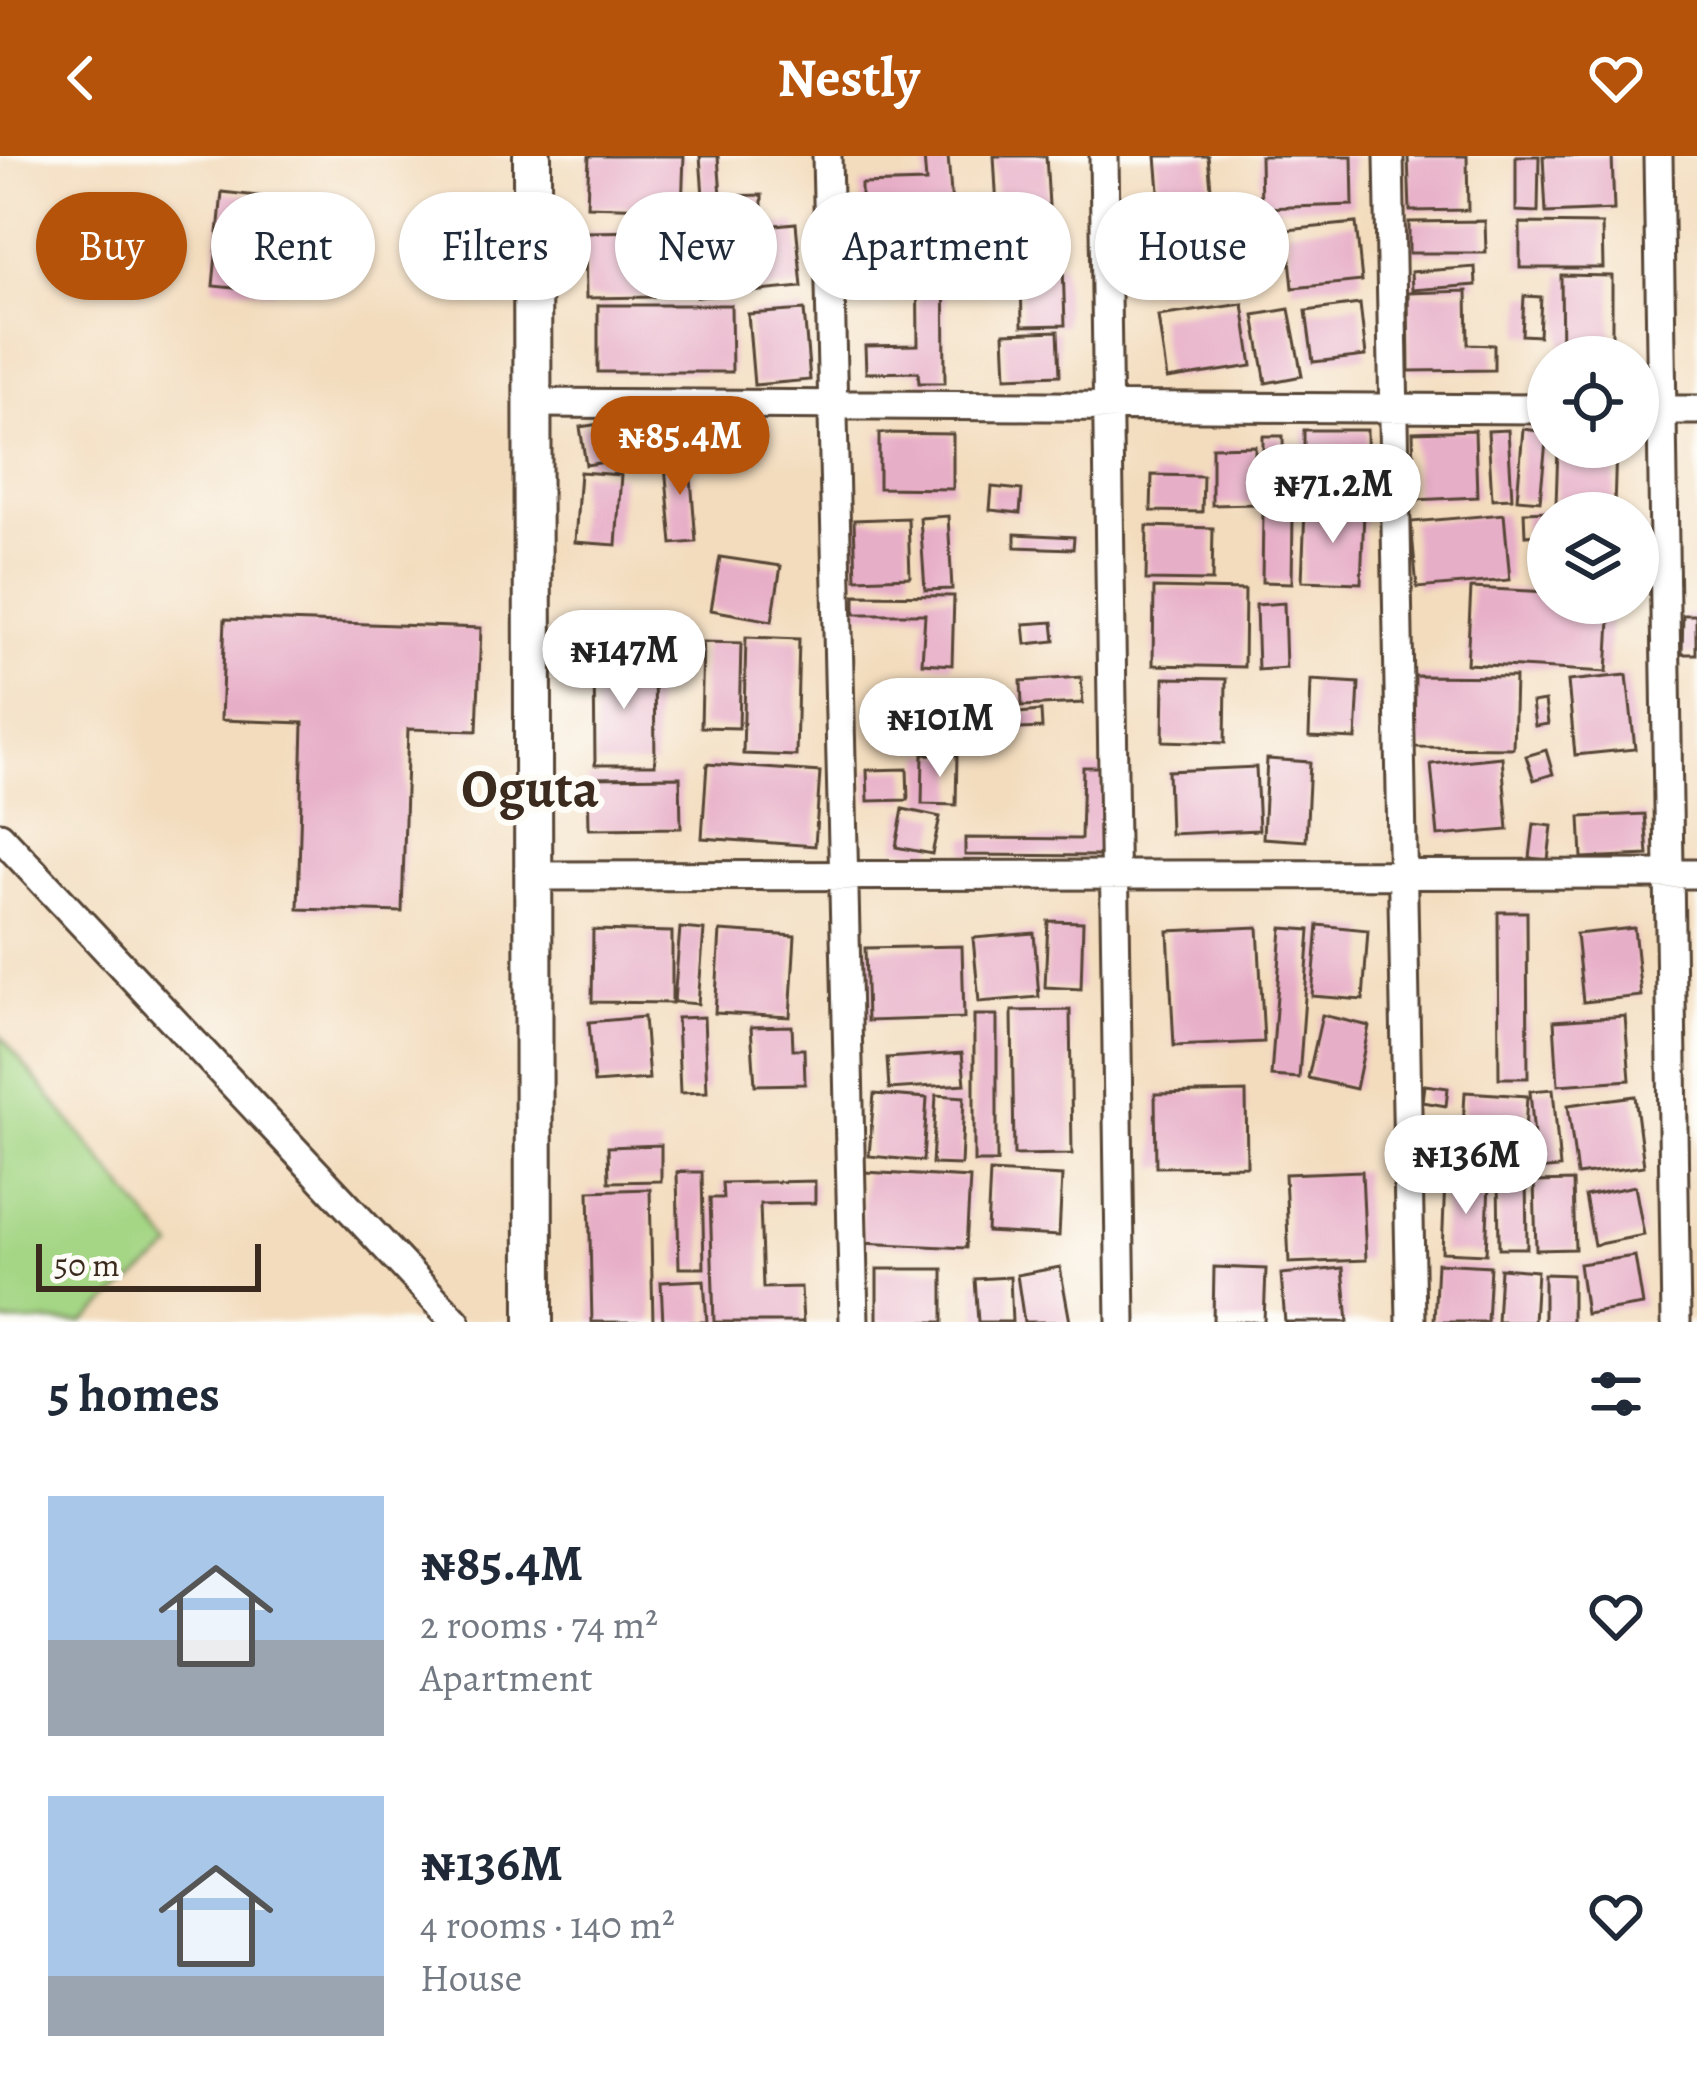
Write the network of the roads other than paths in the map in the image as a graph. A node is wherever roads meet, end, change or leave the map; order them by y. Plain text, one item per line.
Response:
1 (532, 156) edge
2 (827, 156) edge
3 (1104, 156) edge
4 (1390, 156) edge
5 (1658, 156) edge
6 (1651, 336) edge
7 (533, 403) junction
8 (832, 404) junction
9 (1107, 406) junction
10 (1394, 408) junction
11 (1527, 409) edge
12 (1659, 410) edge
13 (1697, 410) edge
14 (1650, 468) edge
15 (0, 836) edge
16 (843, 874) junction
17 (1668, 874) junction
18 (1697, 874) edge
19 (1114, 875) junction
20 (1403, 875) junction
21 (530, 876) junction
22 (456, 1322) edge
23 (534, 1322) edge
24 (854, 1322) edge
25 (1121, 1322) edge
26 (1411, 1322) edge
27 (1676, 1322) edge

1 - 7 street
2 - 8 street
3 - 9 street
4 - 10 street
5 - 6 street
7 - 8 street
7 - 21 street
8 - 9 street
8 - 16 street
9 - 10 street
9 - 19 street
10 - 11 street
10 - 20 street
12 - 13 street
14 - 17 street
15 - 22 street
16 - 19 street
16 - 21 street
16 - 24 street
17 - 18 street
17 - 20 street
17 - 27 street
19 - 20 street
19 - 25 street
20 - 26 street
21 - 23 street

